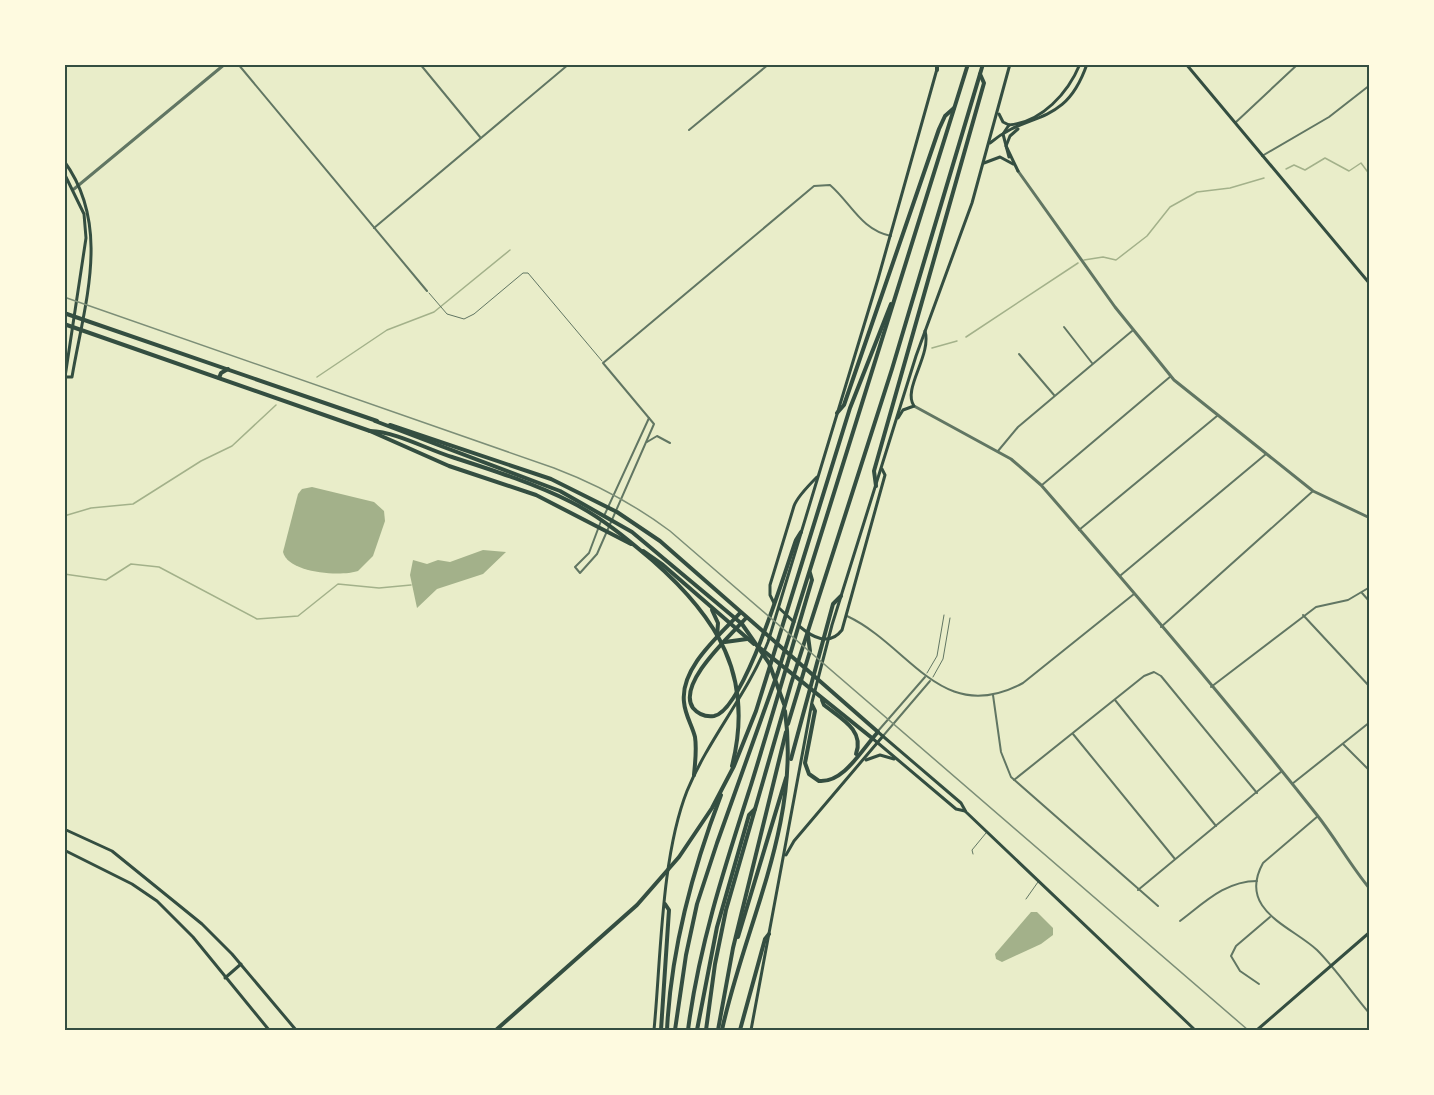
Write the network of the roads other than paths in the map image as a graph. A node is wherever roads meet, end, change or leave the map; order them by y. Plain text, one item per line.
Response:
1 (225, 64) edge
2 (238, 64) edge
3 (420, 64) edge
4 (569, 64) edge
5 (769, 64) edge
6 (938, 64) edge
7 (968, 64) edge
8 (982, 64) edge
9 (1010, 64) edge
10 (1080, 64) edge
11 (1087, 64) edge
12 (1186, 64) edge
13 (1298, 64) edge
14 (937, 70) joint
15 (980, 73) junction
16 (1074, 79) junction
17 (1079, 82) junction
18 (1370, 85) edge
19 (1055, 103) junction
20 (955, 108) junction
21 (1059, 108) junction
22 (999, 112) junction
23 (1235, 123) junction
24 (1010, 125) junction
25 (1022, 126) junction
26 (689, 130) dead end
27 (1003, 134) junction
28 (480, 137) junction
29 (989, 143) junction
30 (1262, 156) junction
31 (64, 161) edge
32 (983, 164) junction
33 (1018, 171) junction
34 (64, 173) edge
35 (80, 185) junction
36 (74, 189) junction
37 (374, 228) junction
38 (891, 236) junction
39 (87, 238) junction
40 (93, 238) junction
41 (1370, 284) edge
42 (427, 291) joint
43 (894, 300) junction
44 (64, 312) edge
45 (74, 316) junction
46 (82, 318) junction
47 (64, 324) edge
48 (72, 327) junction
49 (1064, 327) dead end
50 (80, 329) junction
51 (924, 331) junction
52 (1132, 331) junction
53 (1018, 354) dead end
54 (603, 363) junction
55 (1092, 363) junction
56 (229, 369) junction
57 (1171, 376) junction
58 (65, 377) edge
59 (219, 378) junction
60 (1054, 395) junction
61 (914, 406) junction
62 (837, 413) junction
63 (1217, 416) junction
64 (649, 418) junction
65 (375, 421) junction
66 (894, 424) junction
67 (370, 431) junction
68 (670, 443) dead end
69 (644, 447) junction
70 (998, 452) junction
71 (1266, 454) junction
72 (631, 455) junction
73 (639, 459) junction
74 (882, 469) junction
75 (819, 476) junction
76 (1041, 485) junction
77 (876, 486) junction
78 (1313, 491) junction
79 (607, 507) junction
80 (616, 512) junction
81 (596, 513) junction
82 (1370, 518) edge
83 (599, 526) junction
84 (1079, 530) junction
85 (608, 531) junction
86 (801, 532) joint
87 (810, 573) junction
88 (1119, 577) junction
89 (1370, 587) edge
90 (1362, 593) junction
91 (1134, 594) junction
92 (841, 596) joint
93 (779, 597) junction
94 (1370, 602) edge
95 (709, 605) junction
96 (740, 613) junction
97 (944, 615) dead end
98 (1303, 615) junction
99 (847, 616) junction
100 (746, 618) junction
101 (950, 618) dead end
102 (730, 623) junction
103 (830, 624) junction
104 (1161, 627) junction
105 (736, 629) junction
106 (808, 636) junction
107 (717, 639) junction
108 (750, 640) junction
109 (724, 642) junction
110 (925, 676) junction
111 (930, 681) junction
112 (1211, 687) junction
113 (1370, 687) edge
114 (993, 695) junction
115 (822, 699) junction
116 (1114, 700) junction
117 (812, 703) junction
118 (1370, 722) edge
119 (878, 732) junction
120 (1073, 734) junction
121 (883, 736) junction
122 (872, 738) junction
123 (878, 743) junction
124 (1343, 744) junction
125 (856, 756) junction
126 (899, 760) junction
127 (862, 762) junction
128 (1282, 771) junction
129 (1370, 771) edge
130 (694, 775) junction
131 (1014, 780) junction
132 (1292, 784) junction
133 (1257, 793) junction
134 (758, 806) junction
135 (966, 812) junction
136 (1318, 816) junction
137 (1216, 826) junction
138 (64, 829) edge
139 (987, 831) junction
140 (64, 850) edge
141 (973, 854) dead end
142 (784, 858) junction
143 (1175, 859) junction
144 (1040, 881) junction
145 (1257, 881) junction
146 (1370, 889) edge
147 (1138, 890) junction
148 (1026, 899) dead end
149 (665, 904) junction
150 (1158, 906) dead end
151 (1270, 917) junction
152 (1180, 921) dead end
153 (1370, 932) edge
154 (769, 934) junction
155 (736, 940) junction
156 (241, 964) junction
157 (1332, 968) junction
158 (225, 978) junction
159 (1259, 984) dead end
160 (1370, 1014) edge
161 (1264, 1028) edge
162 (269, 1030) edge
163 (296, 1030) edge
164 (496, 1030) edge
165 (654, 1030) edge
166 (661, 1030) edge
167 (667, 1030) edge
168 (675, 1030) edge
169 (688, 1030) edge
170 (698, 1030) edge
171 (706, 1030) edge
172 (720, 1030) edge
173 (740, 1030) edge
174 (751, 1030) edge
175 (1195, 1030) edge
176 (1257, 1030) edge

1 - 35 street
2 - 37 street
3 - 28 street
4 - 28 street
5 - 26 street
6 - 14 main road
7 - 20 main road
8 - 15 main road
9 - 22 main road
10 - 16 main road
11 - 17 main road
12 - 23 main road
13 - 23 street
14 - 38 main road
15 - 77 main road
15 - 106 main road
16 - 17 main road
16 - 19 main road
17 - 21 main road
18 - 30 street
19 - 21 main road
19 - 24 main road
20 - 43 main road
20 - 62 main road
21 - 25 main road
22 - 24 main road
22 - 29 main road
23 - 30 main road
24 - 27 main road
25 - 27 main road
25 - 33 main road
27 - 29 main road
27 - 33 main road
28 - 37 street
29 - 32 main road
30 - 41 main road
31 - 35 main road
32 - 33 main road
32 - 51 main road
33 - 52 street
34 - 36 main road
35 - 36 street
35 - 40 main road
36 - 39 main road
37 - 42 street
38 - 54 street
38 - 62 main road
39 - 40 main road
39 - 45 main road
40 - 46 main road
42 - 54 lane
43 - 87 main road
43 - 164 main road
44 - 45 main road
45 - 46 main road
45 - 48 main road
46 - 50 main road
46 - 56 main road
47 - 48 main road
48 - 50 main road
48 - 58 main road
49 - 55 street
50 - 58 main road
50 - 59 main road
51 - 61 main road
51 - 66 main road
52 - 55 street
52 - 57 street
53 - 60 street
54 - 64 street
55 - 60 street
56 - 59 main road
56 - 65 main road
57 - 63 street
57 - 76 street
59 - 67 main road
60 - 70 street
61 - 66 main road
61 - 70 street
62 - 75 main road
63 - 71 street
63 - 84 street
64 - 69 street
64 - 72 street
65 - 79 main road
65 - 81 main road
66 - 74 main road
67 - 81 main road
67 - 83 main road
68 - 69 street
69 - 73 street
70 - 76 street
71 - 78 street
71 - 88 street
72 - 73 street
72 - 79 street
73 - 80 street
74 - 77 main road
74 - 99 main road
75 - 86 main road
75 - 99 main road
76 - 84 street
77 - 92 main road
78 - 82 street
78 - 104 street
79 - 80 main road
79 - 83 street
80 - 85 street
80 - 96 main road
81 - 167 main road
81 - 172 main road
83 - 85 main road
83 - 85 street
84 - 88 street
85 - 95 main road
86 - 93 main road
87 - 168 main road
87 - 169 main road
88 - 91 street
89 - 90 street
90 - 94 street
90 - 98 street
91 - 104 street
91 - 114 street
92 - 103 main road
93 - 109 main road
93 - 130 main road
95 - 102 main road
95 - 107 main road
96 - 100 main road
96 - 102 main road
97 - 110 lane
98 - 112 street
98 - 113 street
99 - 110 street
100 - 105 main road
100 - 119 main road
101 - 111 lane
102 - 105 main road
102 - 107 main road
103 - 117 main road
103 - 155 main road
104 - 112 street
105 - 108 main road
105 - 109 main road
106 - 134 main road
106 - 155 main road
107 - 130 main road
108 - 109 main road
108 - 115 main road
110 - 111 street
110 - 119 street
111 - 114 street
111 - 121 street
112 - 128 street
114 - 131 street
115 - 122 main road
115 - 125 main road
116 - 120 street
116 - 133 street
116 - 137 street
117 - 125 main road
117 - 142 main road
118 - 124 street
119 - 121 main road
119 - 122 main road
120 - 131 street
120 - 143 street
121 - 123 main road
121 - 135 main road
122 - 123 main road
122 - 125 main road
123 - 126 main road
123 - 127 main road
124 - 129 street
124 - 132 street
126 - 127 main road
126 - 135 main road
127 - 142 main road
128 - 132 street
128 - 133 street
130 - 149 main road
131 - 147 street
132 - 136 street
133 - 137 street
134 - 170 main road
134 - 171 main road
135 - 139 main road
136 - 145 street
136 - 146 street
137 - 143 street
138 - 156 main road
139 - 141 lane
139 - 144 main road
140 - 158 main road
142 - 154 main road
143 - 147 street
144 - 148 lane
144 - 175 main road
145 - 151 street
145 - 152 street
147 - 150 street
149 - 165 main road
149 - 166 main road
151 - 157 street
151 - 159 street
153 - 157 main road
154 - 173 main road
154 - 174 main road
155 - 172 main road
156 - 158 main road
156 - 163 main road
157 - 160 street
157 - 161 main road
158 - 162 main road
161 - 176 main road

